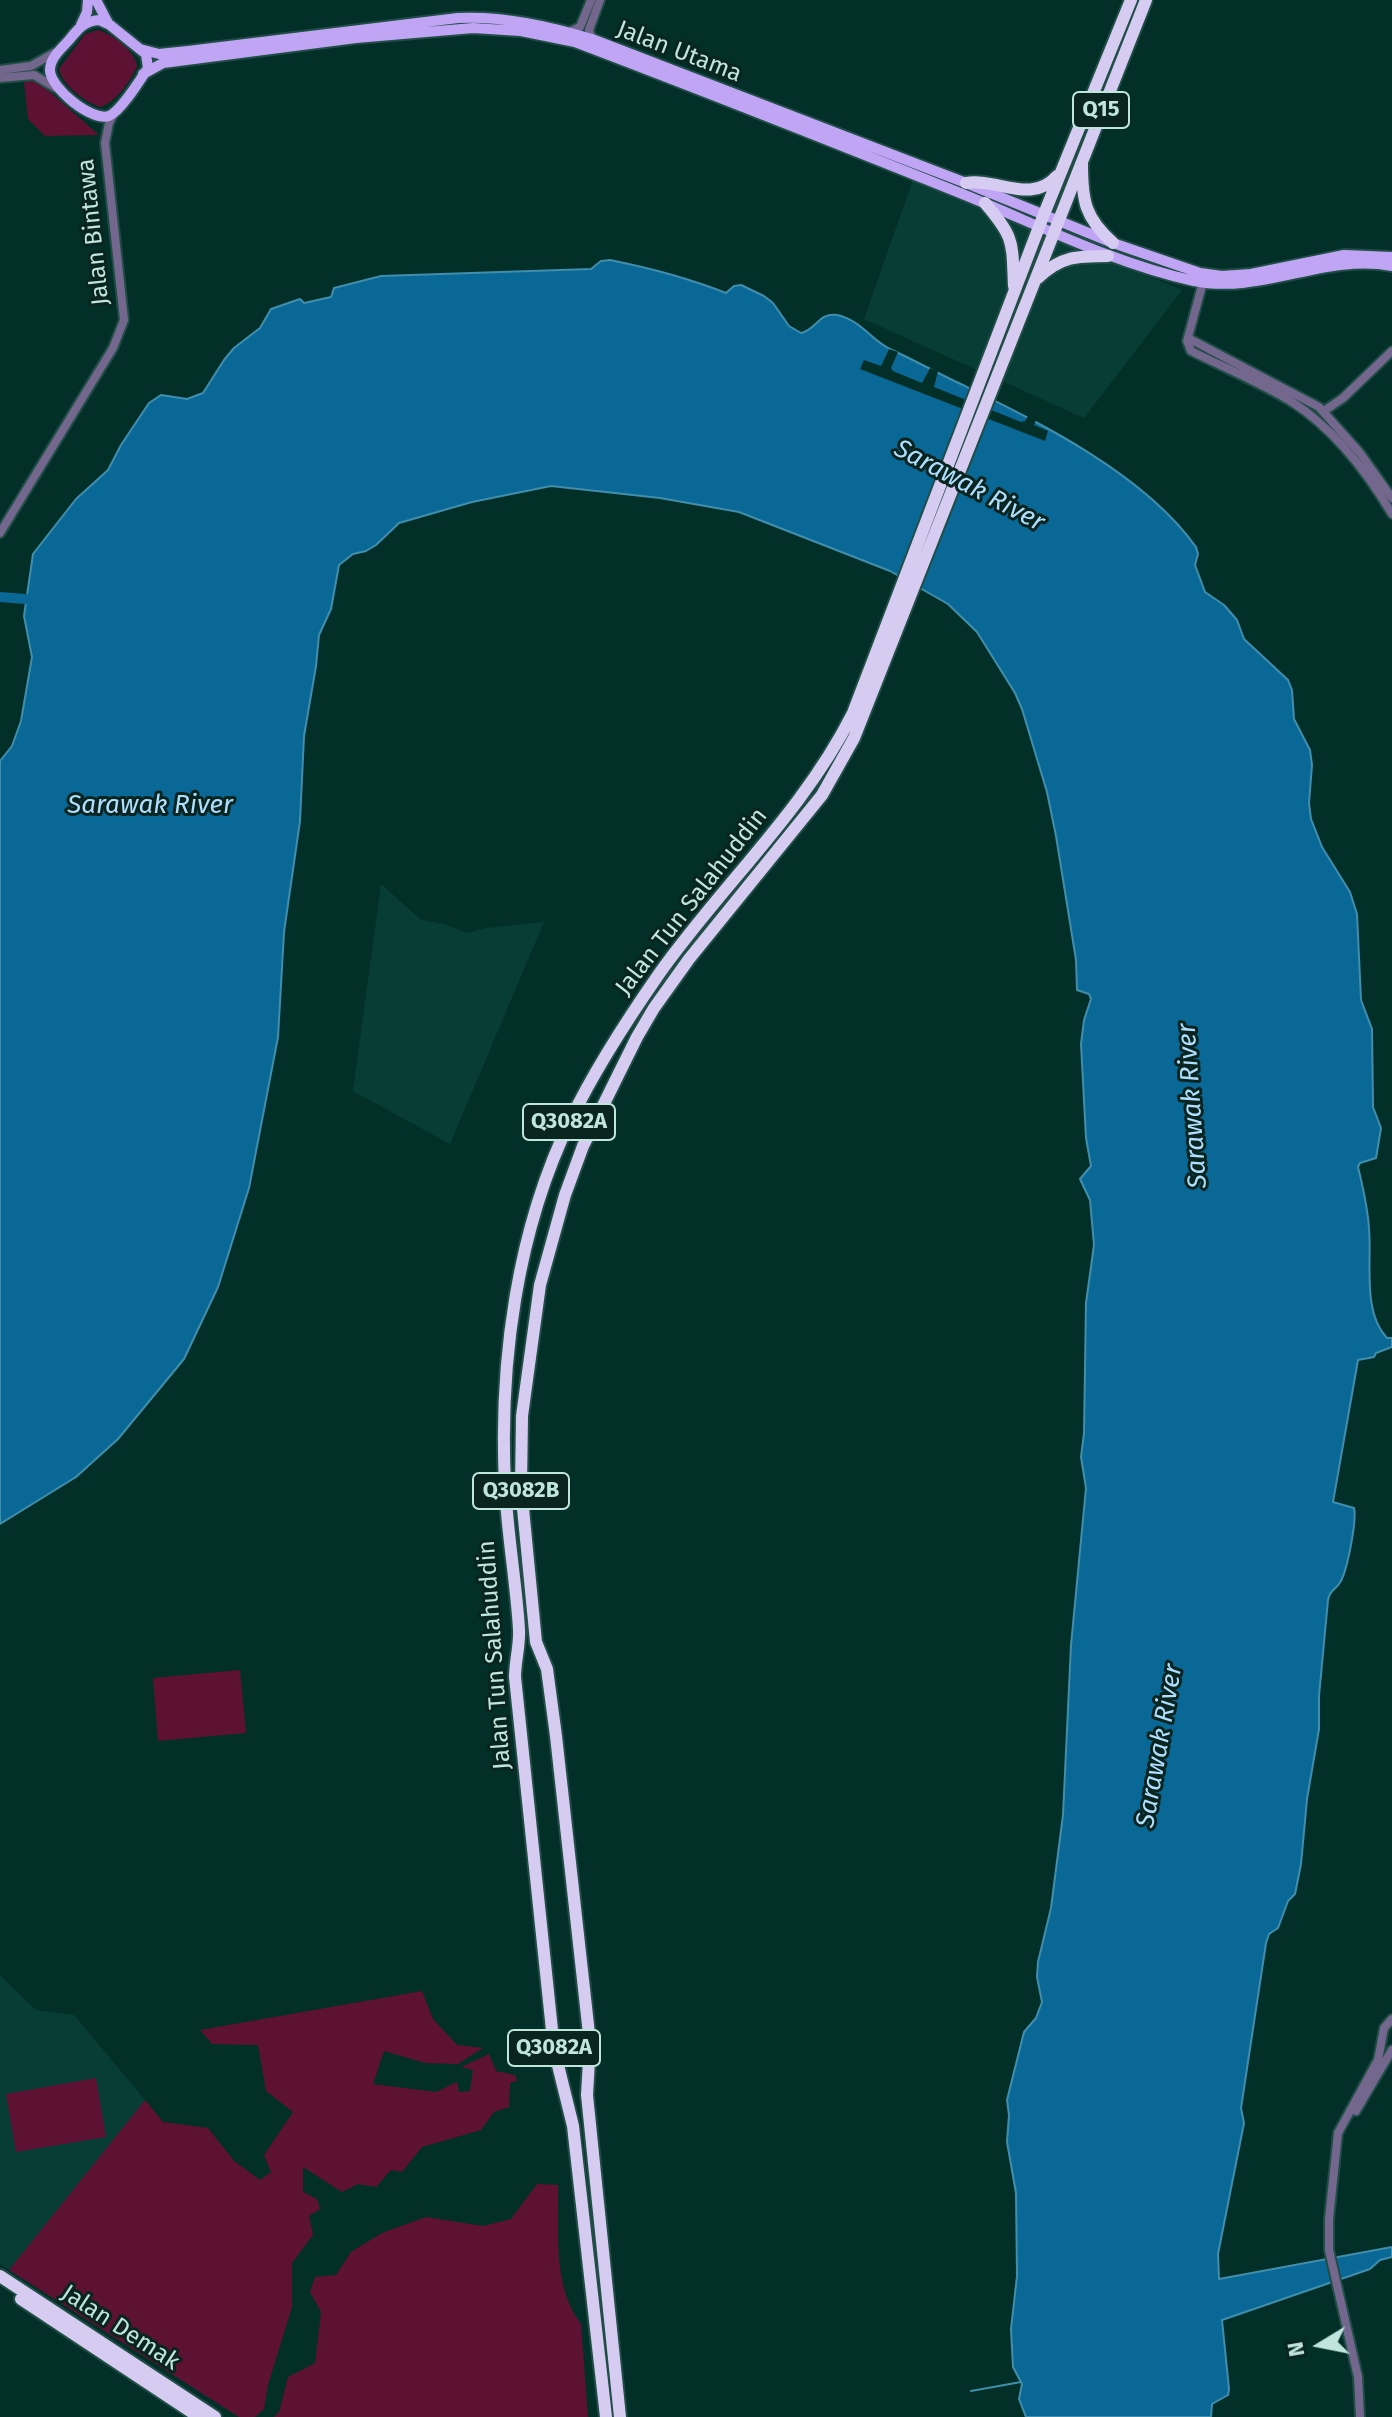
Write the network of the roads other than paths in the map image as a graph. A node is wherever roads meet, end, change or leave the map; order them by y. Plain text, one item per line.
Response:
1 (88, 0) edge
2 (96, 0) edge
3 (591, 0) edge
4 (600, 0) edge
5 (1131, 0) edge
6 (1146, 0) edge
7 (81, 25) junction
8 (110, 25) junction
9 (569, 32) junction
10 (592, 39) junction
11 (62, 48) junction
12 (140, 49) junction
13 (0, 70) edge
14 (143, 74) junction
15 (0, 78) edge
16 (56, 88) junction
17 (115, 112) junction
18 (93, 115) junction
19 (106, 133) junction
20 (1082, 157) junction
21 (1062, 169) junction
22 (966, 183) junction
23 (985, 203) junction
24 (1042, 220) junction
25 (1055, 226) junction
26 (1110, 250) junction
27 (1392, 257) edge
28 (1392, 266) edge
29 (1034, 282) junction
30 (1203, 282) junction
31 (1014, 293) junction
32 (1007, 332) junction
33 (1188, 338) junction
34 (1392, 351) edge
35 (1343, 398) junction
36 (1308, 400) junction
37 (1324, 411) junction
38 (1336, 424) junction
39 (1328, 430) junction
40 (1392, 498) edge
41 (1392, 514) edge
42 (0, 533) edge
43 (882, 655) junction
44 (543, 1190) junction
45 (565, 1195) junction
46 (1392, 2019) edge
47 (1383, 2037) junction
48 (1392, 2048) edge
49 (1338, 2142) junction
50 (0, 2276) edge
51 (0, 2285) edge
52 (199, 2417) edge
53 (215, 2417) edge
54 (606, 2417) edge
55 (620, 2417) edge
56 (1360, 2417) edge

1 - 7 main road
2 - 8 main road
3 - 9 street
4 - 10 street
5 - 21 highway, Q15
6 - 20 highway, Q15
7 - 8 main road
7 - 11 main road
8 - 12 main road
9 - 10 main road, Jalan Utama
9 - 12 main road, Jalan Utama
10 - 22 main road, Jalan Utama
11 - 13 street
11 - 16 main road
12 - 14 main road
14 - 17 main road
14 - 23 main road, Jalan Utama
15 - 16 street
16 - 18 main road
17 - 18 main road
17 - 19 street
18 - 19 street
19 - 42 street, Jalan Bintawa
20 - 25 highway, Q15
20 - 26 highway
21 - 22 highway
21 - 24 highway, Q15
22 - 24 main road, Jalan Utama
23 - 24 main road, Jalan Utama
23 - 31 highway
24 - 25 main road
24 - 31 highway, Q3082A
25 - 26 main road
25 - 29 highway
26 - 27 main road
26 - 29 highway
26 - 30 main road
28 - 30 main road
29 - 32 highway
30 - 33 street
31 - 32 highway, Q3082A
32 - 43 highway, Q3082A
33 - 36 street
33 - 39 street
34 - 35 street
35 - 36 street
35 - 37 street
35 - 38 street
36 - 37 street
37 - 38 street
37 - 39 street
38 - 40 street
39 - 41 street
43 - 44 highway, Jalan Tun Salahuddin / Q3082A
43 - 45 highway, Jalan Tun Salahuddin / Q3082B
44 - 45 highway
44 - 54 highway, Jalan Tun Salahuddin / Q3082A
45 - 55 highway, Jalan Tun Salahuddin / Q3082B
46 - 47 street
47 - 48 street
47 - 49 street
48 - 49 street
49 - 56 street
50 - 53 highway, Jalan Demak
51 - 52 highway, Jalan Demak

